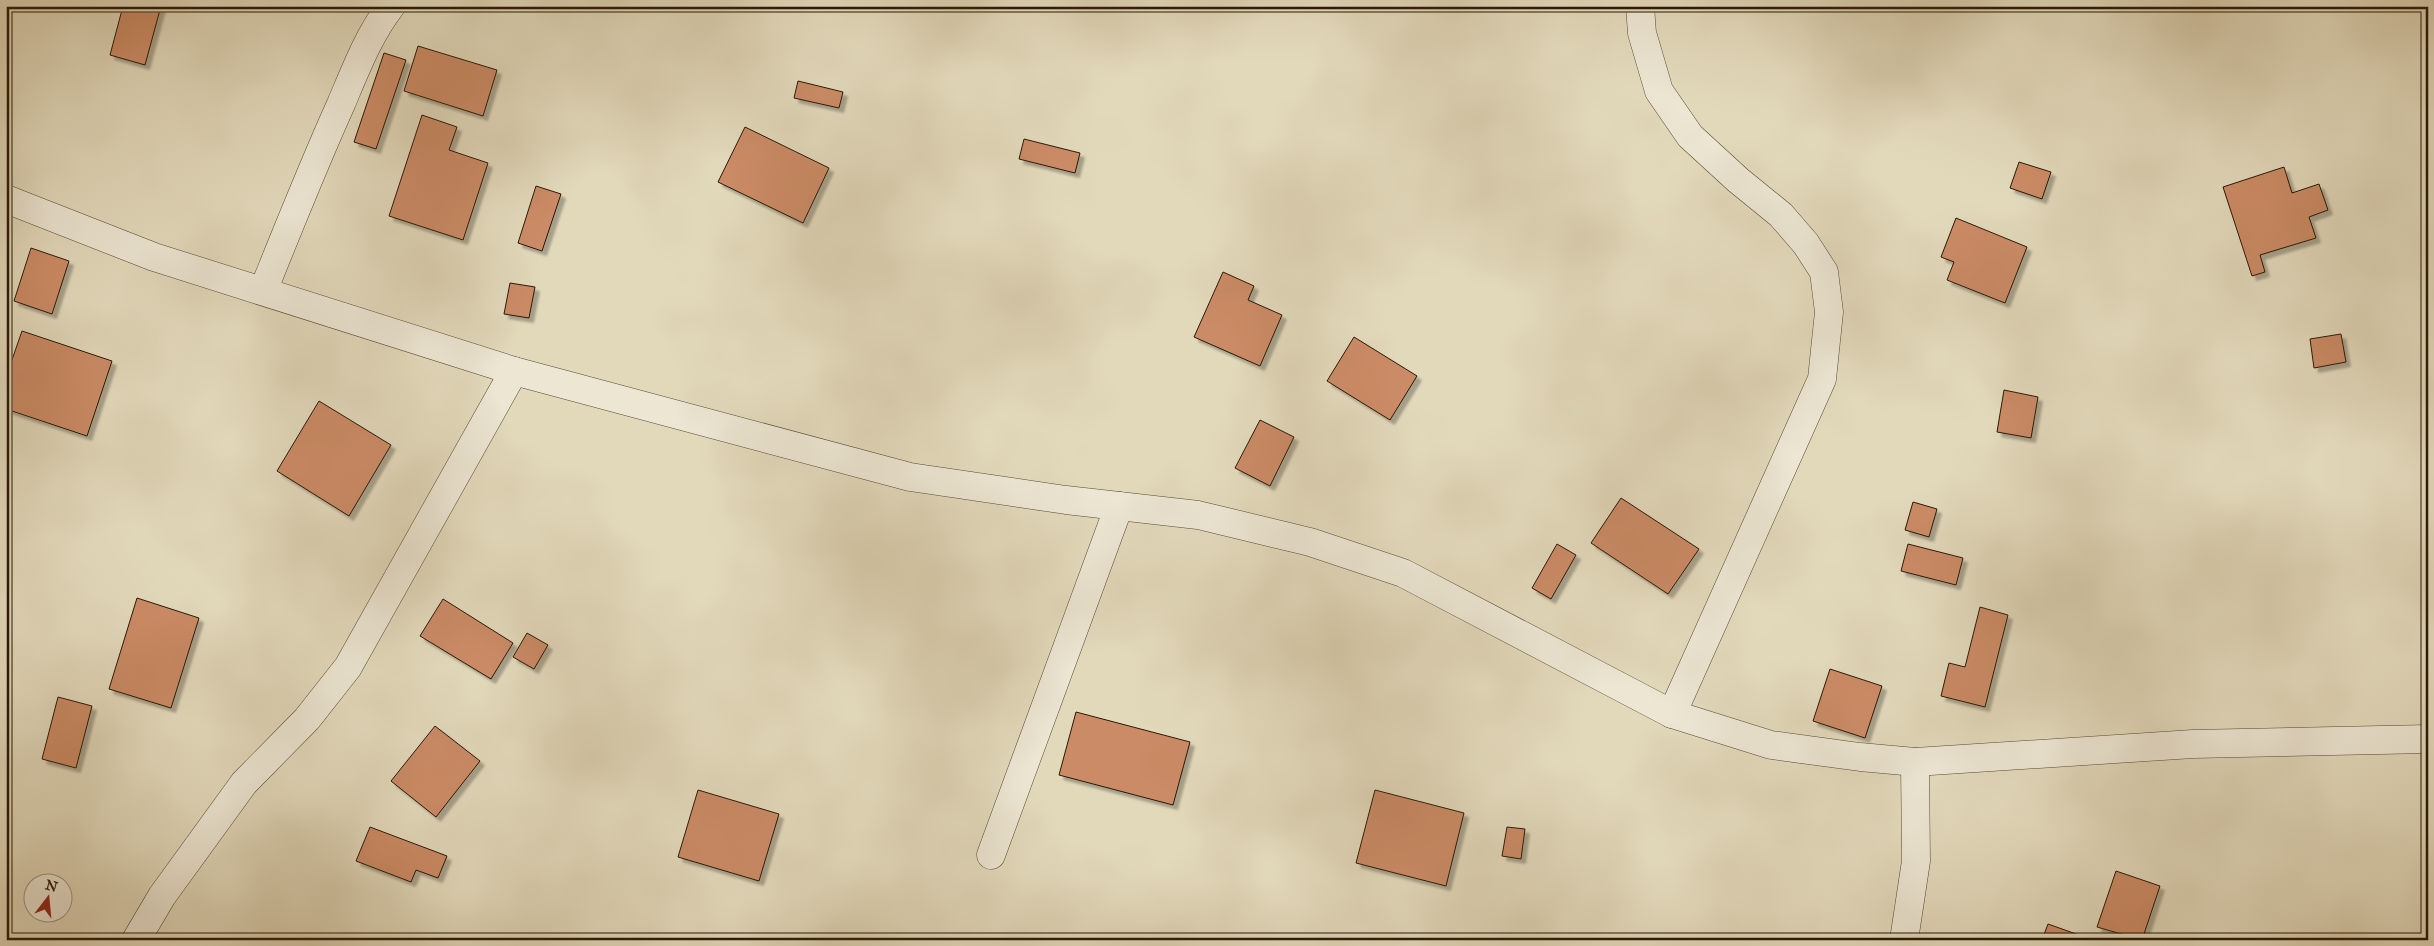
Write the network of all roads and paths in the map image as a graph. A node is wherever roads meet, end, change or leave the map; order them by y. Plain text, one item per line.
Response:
1 (392, 6) edge
2 (1640, 6) edge
3 (6, 199) edge
4 (263, 291) junction
5 (514, 371) junction
6 (1118, 506) junction
7 (1672, 714) junction
8 (2428, 739) edge
9 (1915, 762) junction
10 (991, 855) dead end
11 (136, 940) edge
12 (1904, 940) edge

1 - 4 street
2 - 7 street
3 - 4 street
4 - 5 street
5 - 6 street
5 - 11 street
6 - 7 street
6 - 10 street
7 - 9 street
8 - 9 street
9 - 12 street

